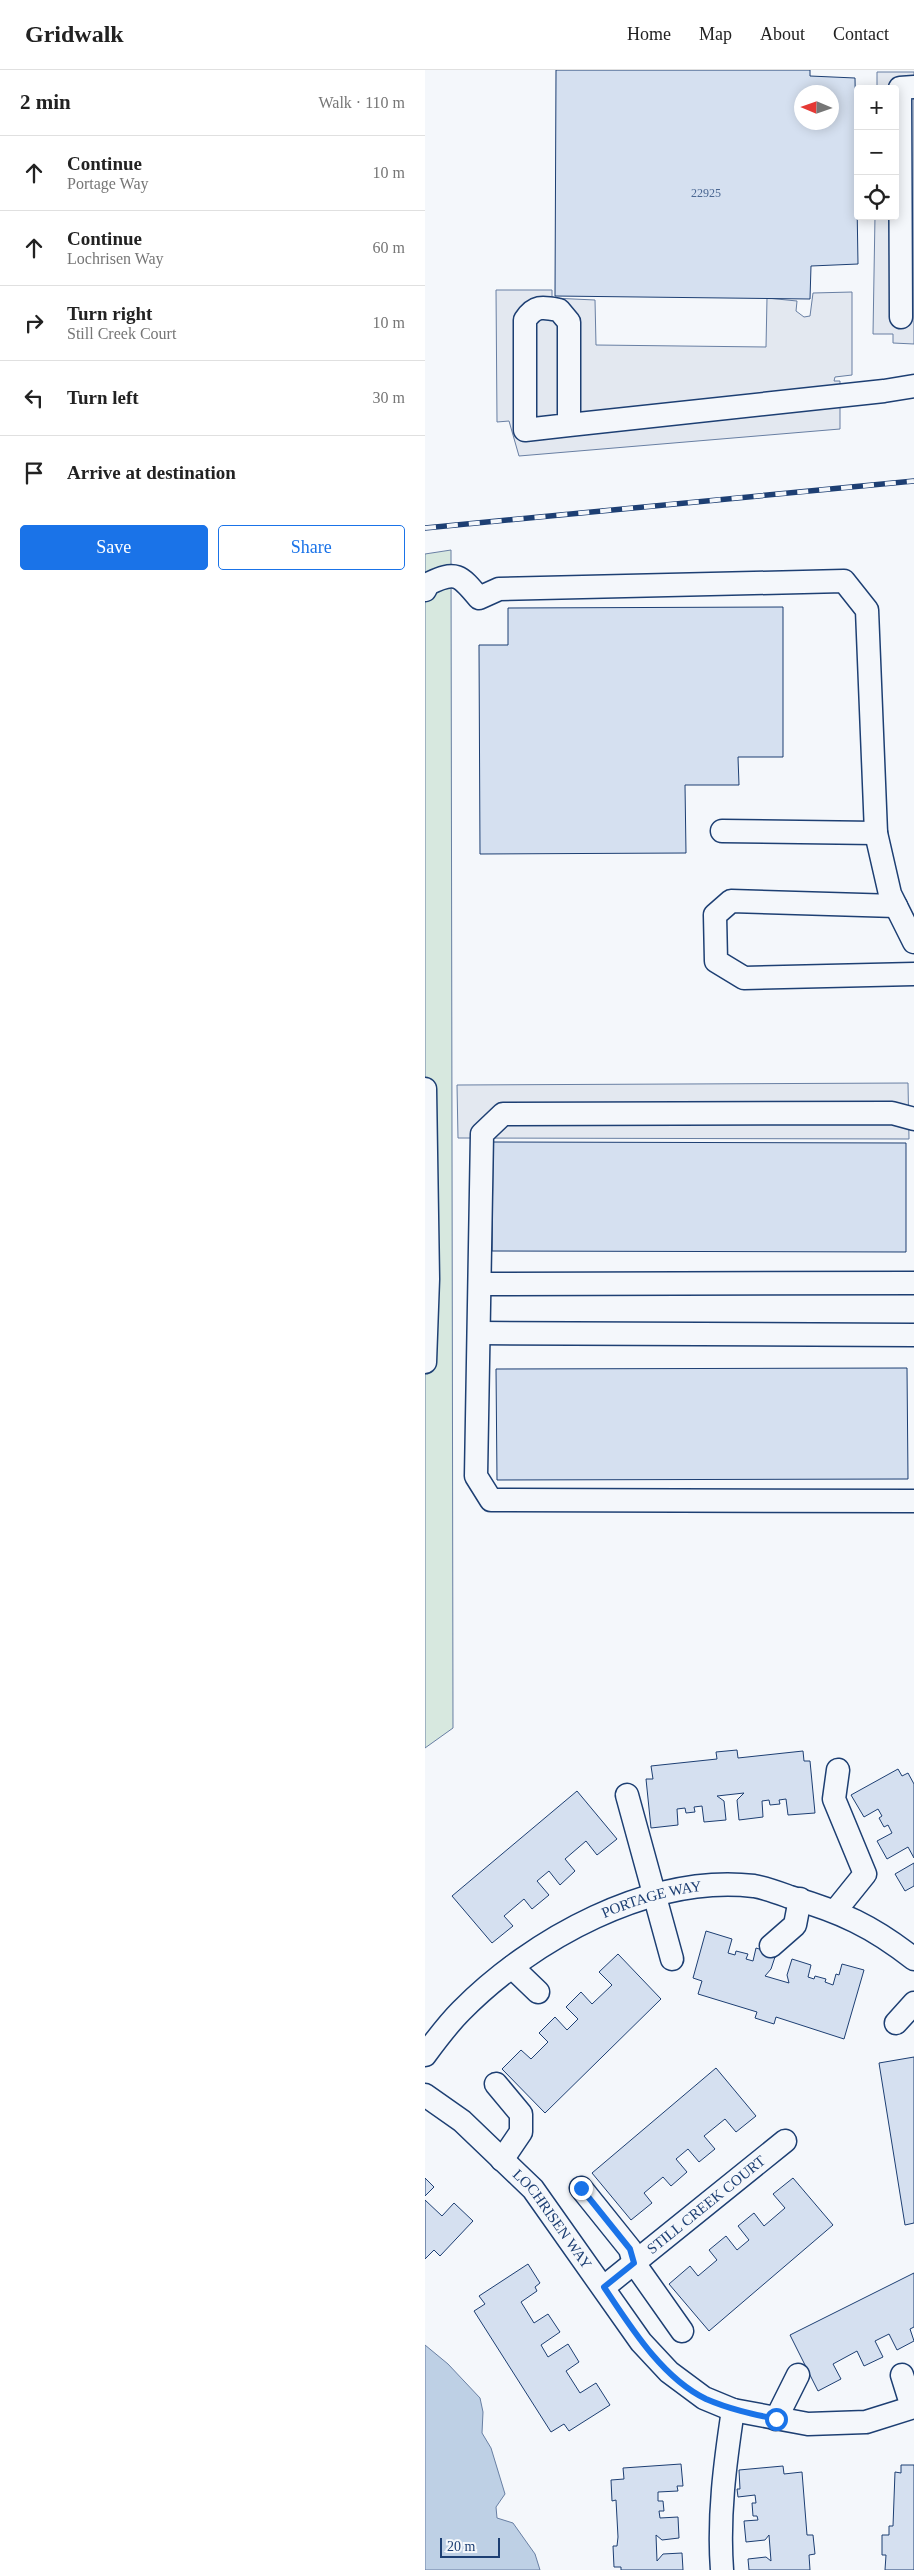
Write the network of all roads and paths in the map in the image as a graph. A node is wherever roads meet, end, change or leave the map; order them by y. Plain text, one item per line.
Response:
1 (911, 82) edge
2 (901, 318) dead end
3 (914, 386) edge
4 (569, 425) junction
5 (425, 590) edge
6 (722, 831) dead end
7 (875, 833) junction
8 (896, 906) junction
9 (914, 942) edge
10 (914, 974) edge
11 (425, 1089) edge
12 (914, 1119) edge
13 (425, 1156) edge
14 (914, 1282) edge
15 (479, 1284) junction
16 (479, 1334) junction
17 (914, 1335) edge
18 (425, 1362) edge
19 (914, 1501) edge
20 (838, 1770) dead end
21 (627, 1795) dead end
22 (655, 1894) junction
23 (800, 1900) junction
24 (836, 1910) junction
25 (771, 1946) dead end
26 (672, 1959) dead end
27 (914, 1959) edge
28 (512, 1966) junction
29 (538, 1992) dead end
30 (914, 2003) edge
31 (896, 2023) dead end
32 (425, 2055) edge
33 (496, 2084) dead end
34 (425, 2095) edge
35 (785, 2140) dead end
36 (502, 2160) junction
37 (581, 2188) dead end
38 (634, 2263) junction
39 (604, 2287) junction
40 (683, 2331) dead end
41 (798, 2375) dead end
42 (902, 2375) dead end
43 (913, 2407) edge
44 (733, 2410) junction
45 (776, 2419) junction
46 (722, 2570) edge

1 - 2 street
3 - 4 street
4 - 4 street
5 - 7 street
6 - 7 street
7 - 8 street
8 - 9 street
8 - 10 street
11 - 13 street
12 - 15 street
13 - 18 street
14 - 15 street
15 - 16 street
16 - 17 street
16 - 19 street
20 - 24 street
21 - 22 street
22 - 23 street, PORTAGE WAY
22 - 26 street
22 - 28 street, PORTAGE WAY
23 - 24 street, PORTAGE WAY
23 - 25 street
24 - 27 street, PORTAGE WAY
28 - 29 street
28 - 32 street, PORTAGE WAY
30 - 31 street
33 - 36 street
34 - 36 street, LOCHRISEN WAY
35 - 38 street, STILL CREEK COURT
36 - 39 street, LOCHRISEN WAY
37 - 38 street
38 - 39 street, STILL CREEK COURT
38 - 40 street
39 - 44 street, LOCHRISEN WAY
41 - 45 street
42 - 43 street
43 - 45 street
44 - 45 street
44 - 46 street

